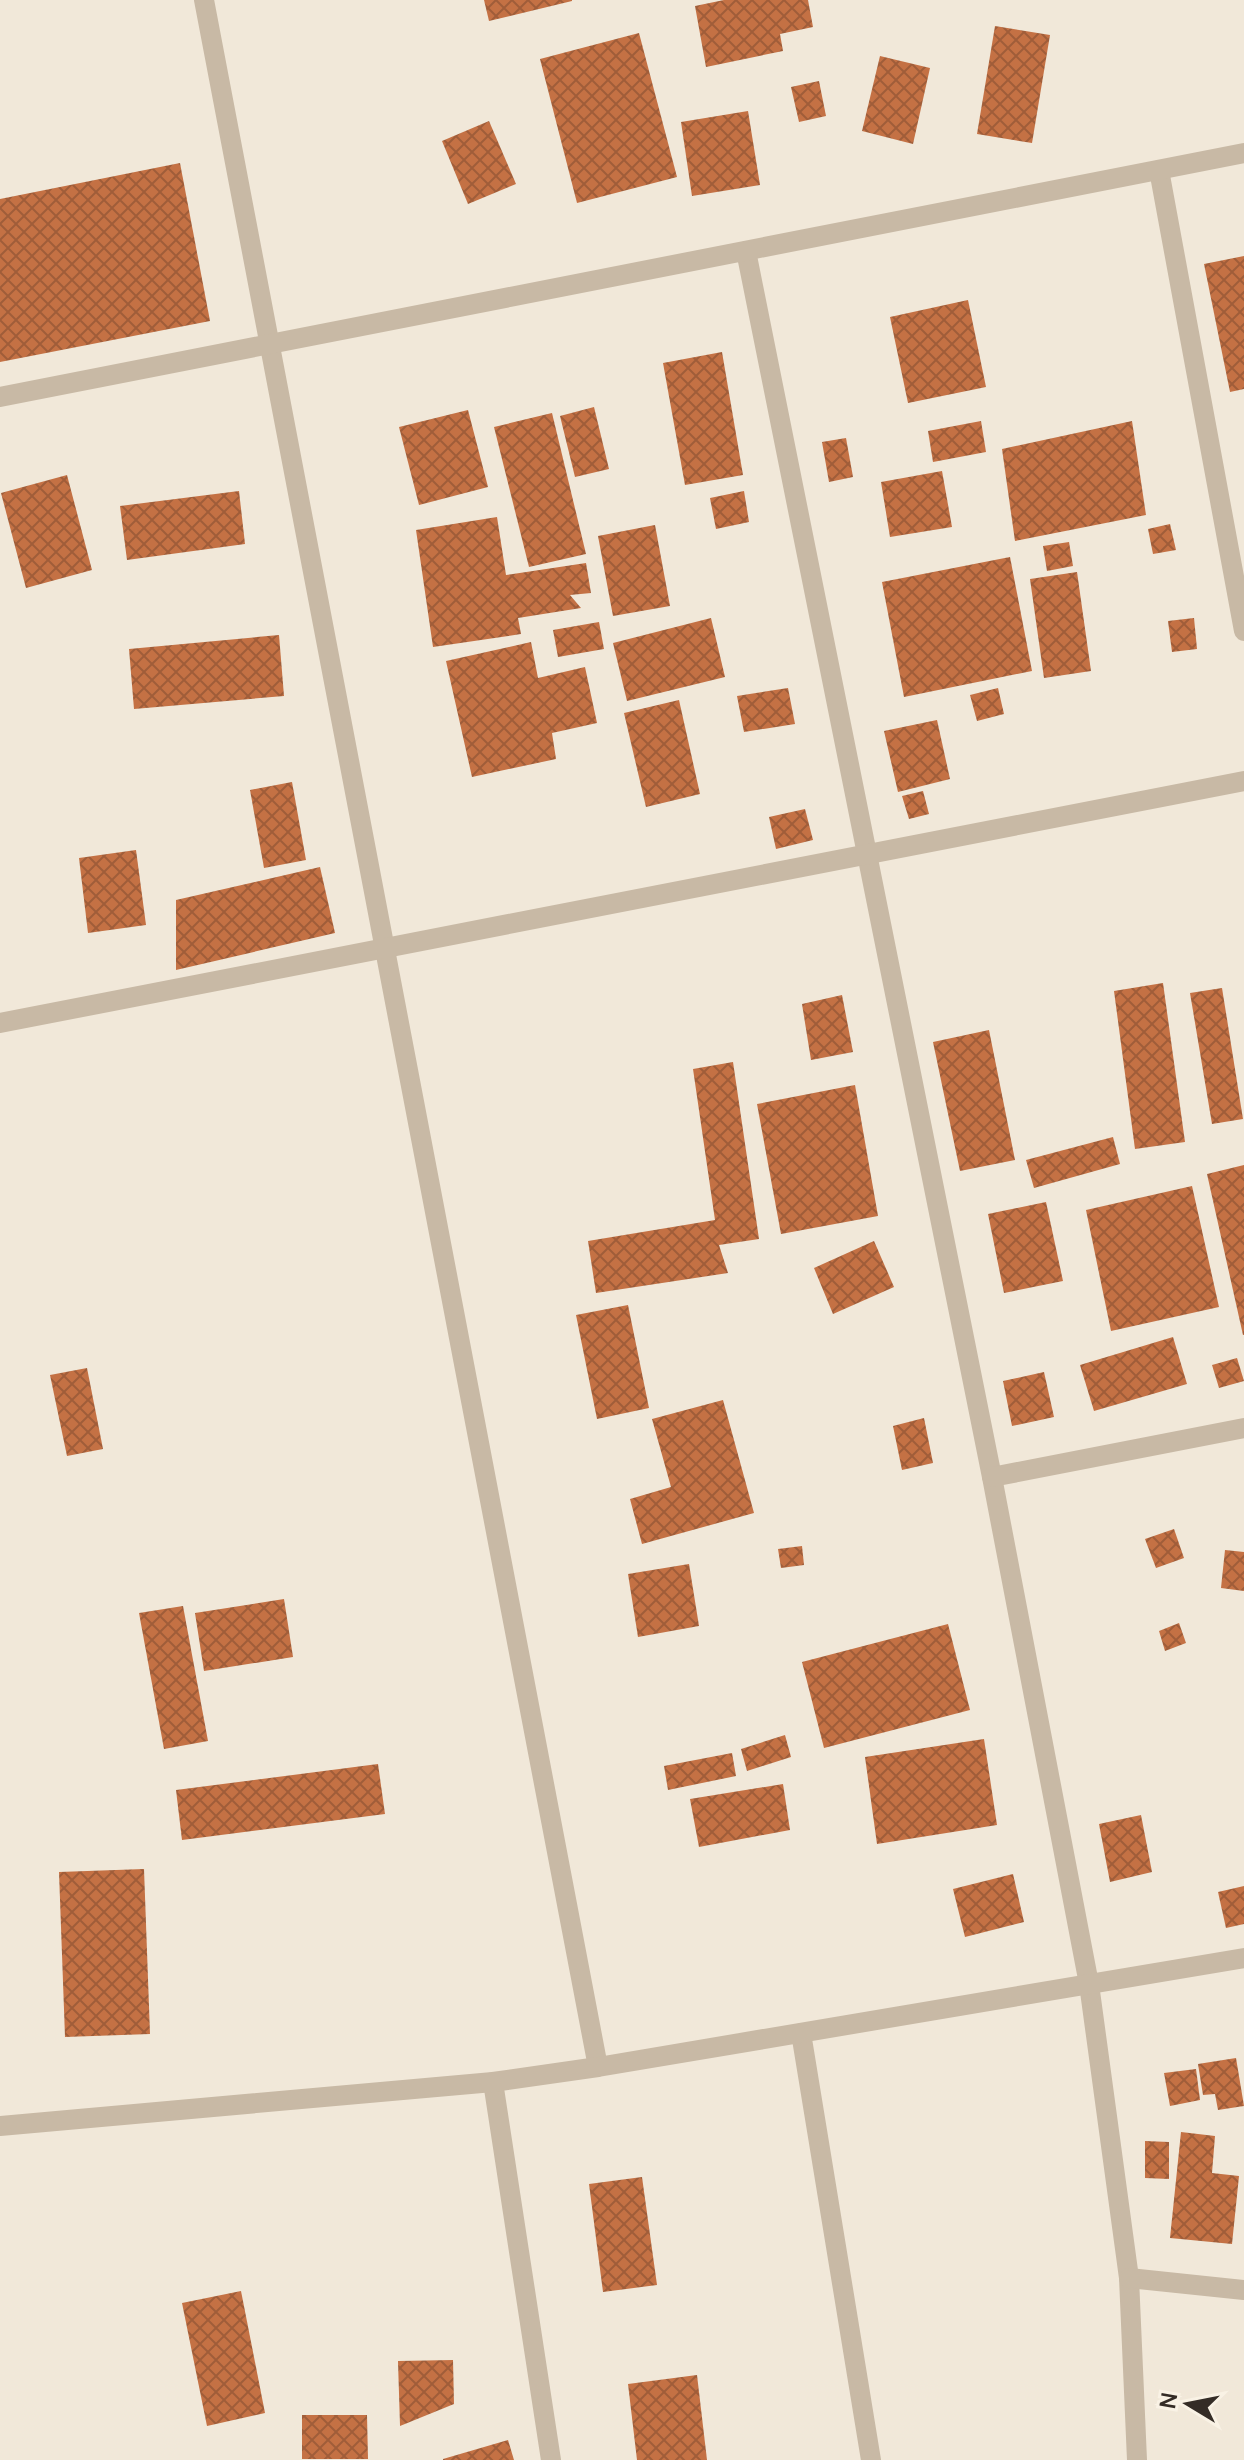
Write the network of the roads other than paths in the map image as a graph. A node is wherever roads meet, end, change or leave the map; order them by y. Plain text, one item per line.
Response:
1 (204, 0) edge
2 (1244, 153) edge
3 (1159, 170) junction
4 (746, 251) junction
5 (269, 344) junction
6 (0, 397) edge
7 (1244, 631) edge
8 (1244, 781) edge
9 (867, 854) junction
10 (385, 948) junction
11 (0, 1023) edge
12 (1244, 1428) edge
13 (992, 1477) junction
14 (1244, 1958) edge
15 (1089, 1984) junction
16 (801, 2033) junction
17 (598, 2067) junction
18 (493, 2082) junction
19 (0, 2126) edge
20 (1129, 2278) junction
21 (1244, 2290) edge
22 (551, 2460) edge
23 (871, 2460) edge
24 (1137, 2460) edge

1 - 5 street
2 - 3 street
3 - 4 street
3 - 7 street
4 - 5 street
4 - 9 street
5 - 6 street
5 - 10 street
8 - 9 street
9 - 10 street
9 - 13 street
10 - 11 street
10 - 17 street
12 - 13 street
13 - 15 street
14 - 15 street
15 - 16 street
15 - 20 street
16 - 17 street
16 - 23 street
17 - 18 street
18 - 19 street
18 - 22 street
20 - 21 street
20 - 24 street

